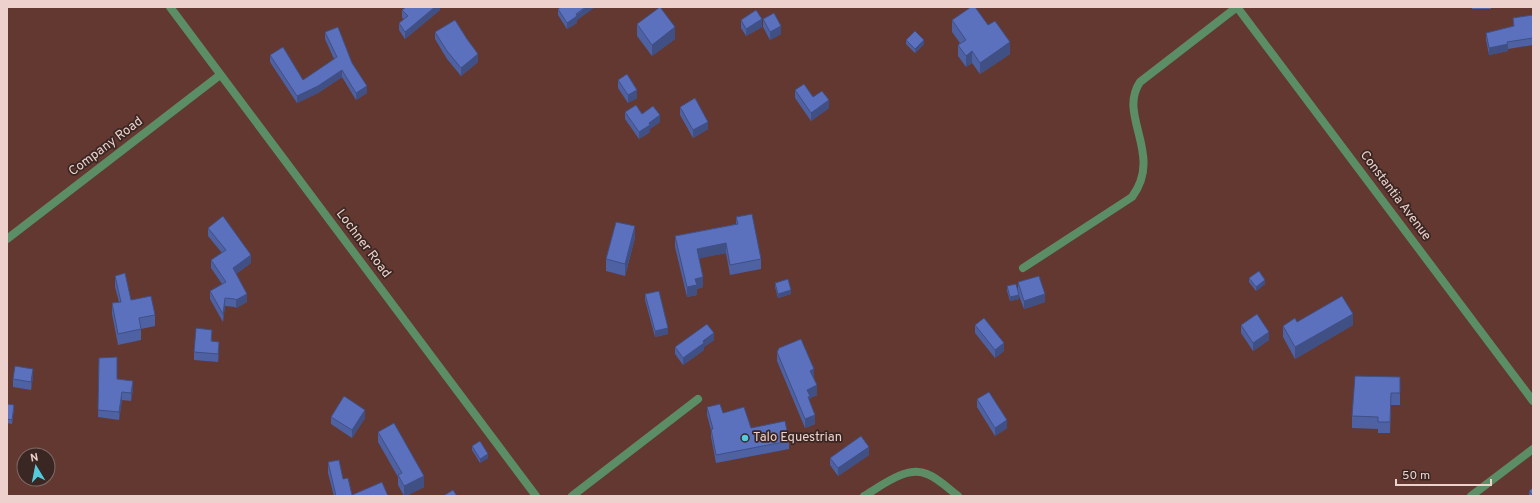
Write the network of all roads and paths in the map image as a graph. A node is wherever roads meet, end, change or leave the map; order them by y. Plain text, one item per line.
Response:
1 (170, 7) edge
2 (1237, 7) edge
3 (220, 75) junction
4 (7, 239) edge
5 (1023, 268) dead end
6 (698, 399) dead end
7 (1533, 401) edge
8 (1533, 449) edge
9 (536, 496) edge
10 (572, 496) edge
11 (864, 496) edge
12 (958, 496) edge
13 (1471, 496) edge

1 - 3 street, Lochner Road
2 - 5 street
2 - 7 street, Constantia Avenue
3 - 4 street, Company Road
3 - 9 street, Lochner Road
6 - 10 street
8 - 13 street
11 - 12 street

